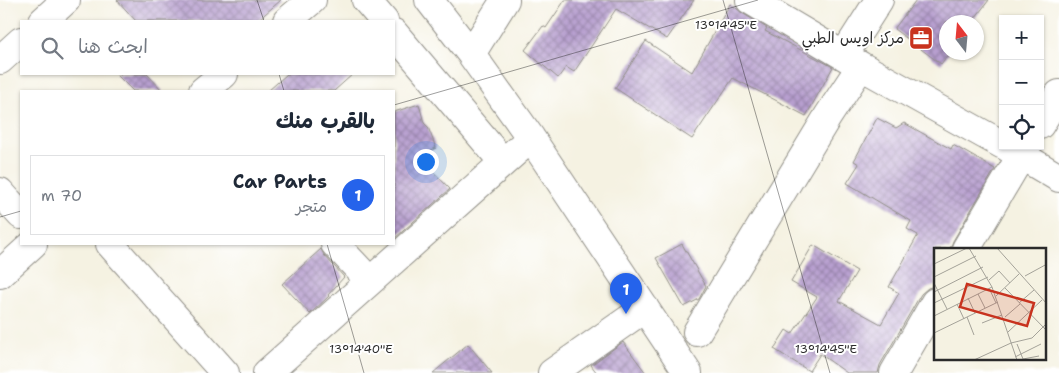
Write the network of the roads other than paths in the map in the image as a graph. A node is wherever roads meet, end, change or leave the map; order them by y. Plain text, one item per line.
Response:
1 (66, 0) edge
2 (312, 0) edge
3 (366, 0) edge
4 (429, 0) edge
5 (505, 0) edge
6 (750, 0) edge
7 (879, 0) edge
8 (44, 20) edge
9 (288, 20) edge
10 (383, 20) edge
11 (395, 34) edge
12 (20, 42) edge
13 (471, 54) junction
14 (0, 60) edge
15 (852, 61) junction
16 (223, 75) edge
17 (204, 90) edge
18 (1059, 94) edge
19 (1044, 118) edge
20 (531, 138) junction
21 (999, 140) edge
22 (1013, 150) edge
23 (1017, 150) edge
24 (503, 162) junction
25 (1059, 178) edge
26 (0, 192) edge
27 (20, 214) edge
28 (32, 245) edge
29 (111, 245) edge
30 (336, 245) edge
31 (966, 248) edge
32 (0, 274) edge
33 (370, 280) junction
34 (934, 304) edge
35 (645, 308) junction
36 (697, 332) dead end
37 (225, 373) edge
38 (266, 373) edge
39 (552, 373) edge
40 (688, 373) edge
41 (894, 373) edge

1 - 8 street
2 - 9 street
3 - 10 street
4 - 13 street
5 - 13 street
6 - 15 street
7 - 15 street
11 - 24 street
12 - 14 street
13 - 20 street
15 - 21 street
15 - 36 street
16 - 17 street
18 - 19 street
20 - 24 street
20 - 35 street
22 - 31 street
23 - 25 street
24 - 33 street
26 - 27 street
28 - 32 street
29 - 37 street
30 - 33 street
33 - 38 street
34 - 41 street
35 - 39 street
35 - 40 street

